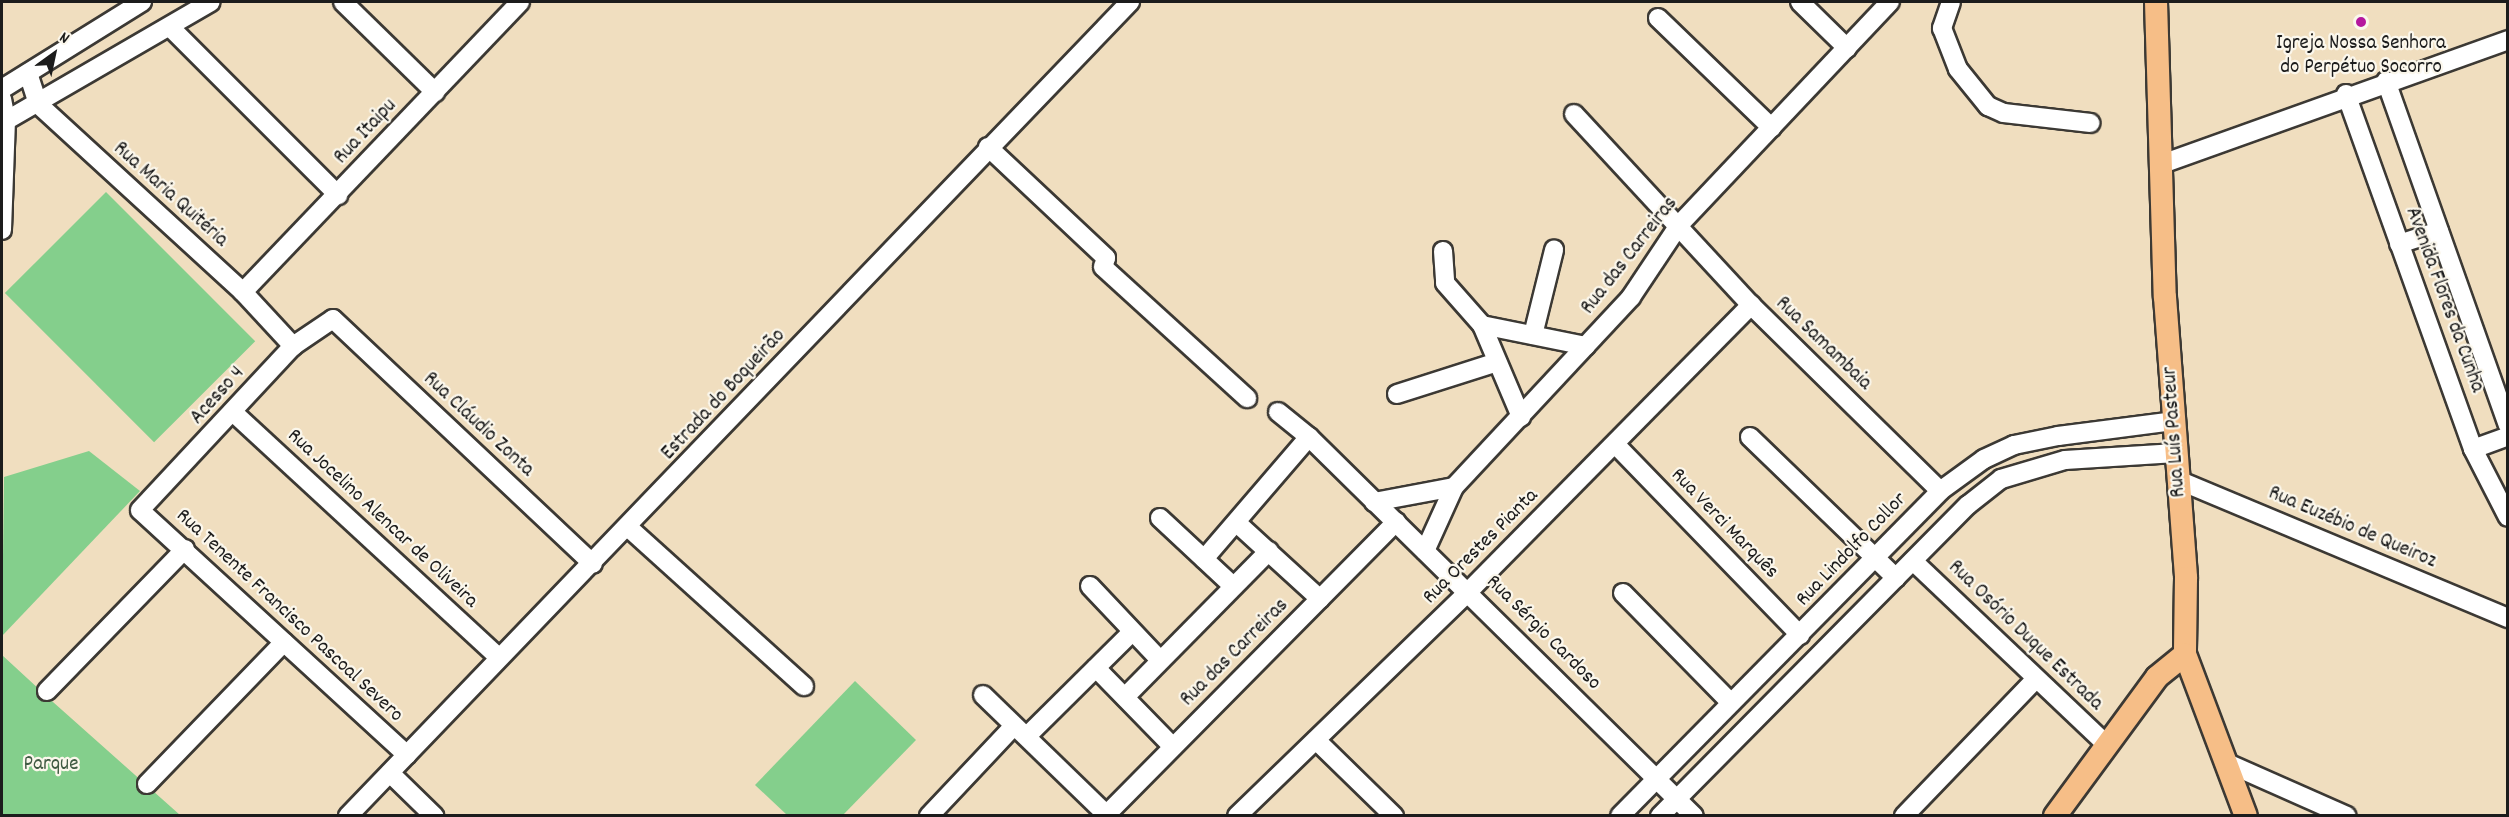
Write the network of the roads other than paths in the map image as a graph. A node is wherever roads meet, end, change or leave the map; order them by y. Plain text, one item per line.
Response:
1 (142, 2) edge
2 (211, 2) edge
3 (343, 2) edge
4 (520, 2) edge
5 (1130, 2) edge
6 (1800, 2) edge
7 (1890, 2) edge
8 (1951, 2) edge
9 (2156, 2) edge
10 (1658, 18) dead end
11 (170, 27) junction
12 (2508, 40) edge
13 (1847, 48) junction
14 (28, 73) junction
15 (2386, 81) junction
16 (2, 89) edge
17 (435, 92) junction
18 (2346, 94) junction
19 (2, 99) edge
20 (38, 104) junction
21 (1574, 114) dead end
22 (4, 121) edge
23 (2090, 123) dead end
24 (1772, 128) junction
25 (988, 147) junction
26 (2162, 164) junction
27 (338, 195) junction
28 (1679, 225) junction
29 (2, 230) edge
30 (2439, 231) junction
31 (2400, 244) junction
32 (1554, 250) dead end
33 (1443, 251) dead end
34 (243, 292) junction
35 (1751, 305) junction
36 (333, 319) joint
37 (1482, 325) junction
38 (1533, 335) junction
39 (293, 346) junction
40 (1586, 346) junction
41 (1497, 362) junction
42 (1397, 394) dead end
43 (1247, 398) dead end
44 (1278, 412) dead end
45 (235, 414) junction
46 (1521, 417) junction
47 (2173, 421) junction
48 (2508, 425) edge
49 (2508, 436) edge
50 (1309, 437) junction
51 (1750, 437) dead end
52 (1615, 444) junction
53 (2473, 449) junction
54 (2176, 453) junction
55 (2178, 480) junction
56 (1454, 487) junction
57 (1940, 491) junction
58 (1374, 502) junction
59 (140, 510) joint
60 (1160, 518) dead end
61 (2508, 518) edge
62 (1396, 522) junction
63 (1238, 524) junction
64 (629, 528) junction
65 (185, 549) junction
66 (1269, 551) junction
67 (1425, 551) junction
68 (1204, 558) junction
69 (1873, 560) junction
70 (1913, 561) junction
71 (593, 564) junction
72 (1896, 578) junction
73 (1090, 586) dead end
74 (1233, 586) junction
75 (1469, 591) junction
76 (1623, 593) dead end
77 (1320, 599) junction
78 (2508, 618) edge
79 (1131, 633) junction
80 (1800, 635) junction
81 (285, 642) junction
82 (2185, 654) junction
83 (498, 657) junction
84 (1160, 660) junction
85 (1096, 668) junction
86 (2036, 679) junction
87 (804, 686) dead end
88 (47, 691) dead end
89 (983, 695) dead end
90 (1125, 697) junction
91 (1731, 703) junction
92 (1020, 732) junction
93 (1316, 740) junction
94 (2106, 744) junction
95 (1173, 747) junction
96 (406, 755) junction
97 (2225, 762) junction
98 (390, 773) junction
99 (1656, 778) junction
100 (147, 784) dead end
101 (1677, 798) junction
102 (1105, 815) edge
103 (348, 816) edge
104 (434, 816) edge
105 (929, 816) edge
106 (1237, 816) edge
107 (1394, 816) edge
108 (1620, 816) edge
109 (1660, 816) edge
110 (1694, 816) edge
111 (1904, 816) edge
112 (2055, 816) edge
113 (2246, 816) edge
114 (2347, 816) edge

1 - 14 street
2 - 11 street
3 - 17 street
4 - 17 street, Rua Itaipu
5 - 25 street, Estrada do Boqueirão
6 - 13 street
7 - 13 street, Rua das Carreiras
8 - 23 street
9 - 26 main road, Rua Luís Pasteur
10 - 24 street
11 - 20 street
11 - 27 street
12 - 15 street
13 - 24 street, Rua das Carreiras
14 - 16 street
14 - 20 street, Rua Maria Quitéria
15 - 18 street
15 - 30 street, Avenida Flores da Cunha
17 - 27 street, Rua Itaipu
18 - 26 street
18 - 31 street, Avenida Flores da Cunha
19 - 22 street
20 - 22 street
20 - 34 street, Rua Maria Quitéria
21 - 28 street, Rua Samambaia
22 - 29 street
24 - 28 street, Rua das Carreiras
25 - 43 street
25 - 64 street, Estrada do Boqueirão
26 - 47 main road, Rua Luís Pasteur
27 - 34 street, Rua Itaipu
28 - 35 street, Rua Samambaia
28 - 40 street, Rua das Carreiras
30 - 31 street
30 - 48 street, Avenida Flores da Cunha
31 - 53 street, Avenida Flores da Cunha
32 - 38 street
33 - 37 street
34 - 39 street, Rua Maria Quitéria
35 - 52 street, Rua Orestes Pianta
35 - 57 street, Rua Samambaia
36 - 39 street, Acesso 4
36 - 71 street, Rua Cláudio Zonta
37 - 38 street
37 - 41 street
38 - 40 street
39 - 45 street, Acesso 4
40 - 46 street, Rua das Carreiras
41 - 42 street
41 - 46 street
44 - 50 street, Rua Sérgio Cardoso
45 - 59 street, Acesso 4
45 - 83 street, Rua Jocelino Alencar de Oliveira
46 - 56 street, Rua das Carreiras
47 - 54 main road, Rua Luís Pasteur
47 - 57 street, Rua Lindolfo Collor
49 - 53 street
50 - 58 street, Rua Sérgio Cardoso
50 - 63 street
51 - 69 street
52 - 75 street, Rua Orestes Pianta
52 - 80 street, Rua Verci Marquês
53 - 61 street, Avenida Flores da Cunha
54 - 55 main road, Rua Luís Pasteur
54 - 70 street
55 - 78 street, Rua Euzébio de Queiroz
55 - 82 main road, Rua Luís Pasteur
56 - 58 street
56 - 67 street, Rua das Carreiras
57 - 69 street, Rua Lindolfo Collor
58 - 62 street, Rua Sérgio Cardoso
59 - 65 street, Rua Tenente Francisco Pascoal Severo
60 - 68 street
62 - 67 street, Rua Sérgio Cardoso
62 - 77 street, Rua das Carreiras
63 - 66 street
63 - 68 street
64 - 71 street, Estrada do Boqueirão
64 - 87 street
65 - 81 street, Rua Tenente Francisco Pascoal Severo
65 - 88 street
66 - 74 street
66 - 77 street
67 - 75 street, Rua Sérgio Cardoso
68 - 74 street
69 - 72 street
69 - 80 street, Rua Lindolfo Collor
70 - 72 street
70 - 86 street, Rua Osório Duque Estrada
71 - 83 street, Estrada do Boqueirão
72 - 101 street
73 - 79 street
74 - 84 street
75 - 93 street, Rua Orestes Pianta
75 - 99 street, Rua Sérgio Cardoso
76 - 91 street
77 - 95 street, Rua das Carreiras
79 - 84 street
79 - 85 street
80 - 91 street, Rua Lindolfo Collor
81 - 96 street, Rua Tenente Francisco Pascoal Severo
81 - 100 street
82 - 94 main road
82 - 97 main road, Rua Luís Pasteur
83 - 96 street, Estrada do Boqueirão
84 - 90 street
85 - 90 street
85 - 92 street
86 - 94 street, Rua Osório Duque Estrada
86 - 111 street
89 - 92 street
90 - 95 street
91 - 99 street, Rua Lindolfo Collor
92 - 102 street
92 - 105 street
93 - 106 street, Rua Orestes Pianta
93 - 107 street
94 - 112 main road
95 - 102 street, Rua das Carreiras
96 - 98 street, Estrada do Boqueirão
97 - 113 main road, Rua Luís Pasteur
97 - 114 street
98 - 103 street, Estrada do Boqueirão
98 - 104 street
99 - 101 street, Rua Sérgio Cardoso
99 - 108 street, Rua Lindolfo Collor
101 - 109 street
101 - 110 street, Rua Sérgio Cardoso

